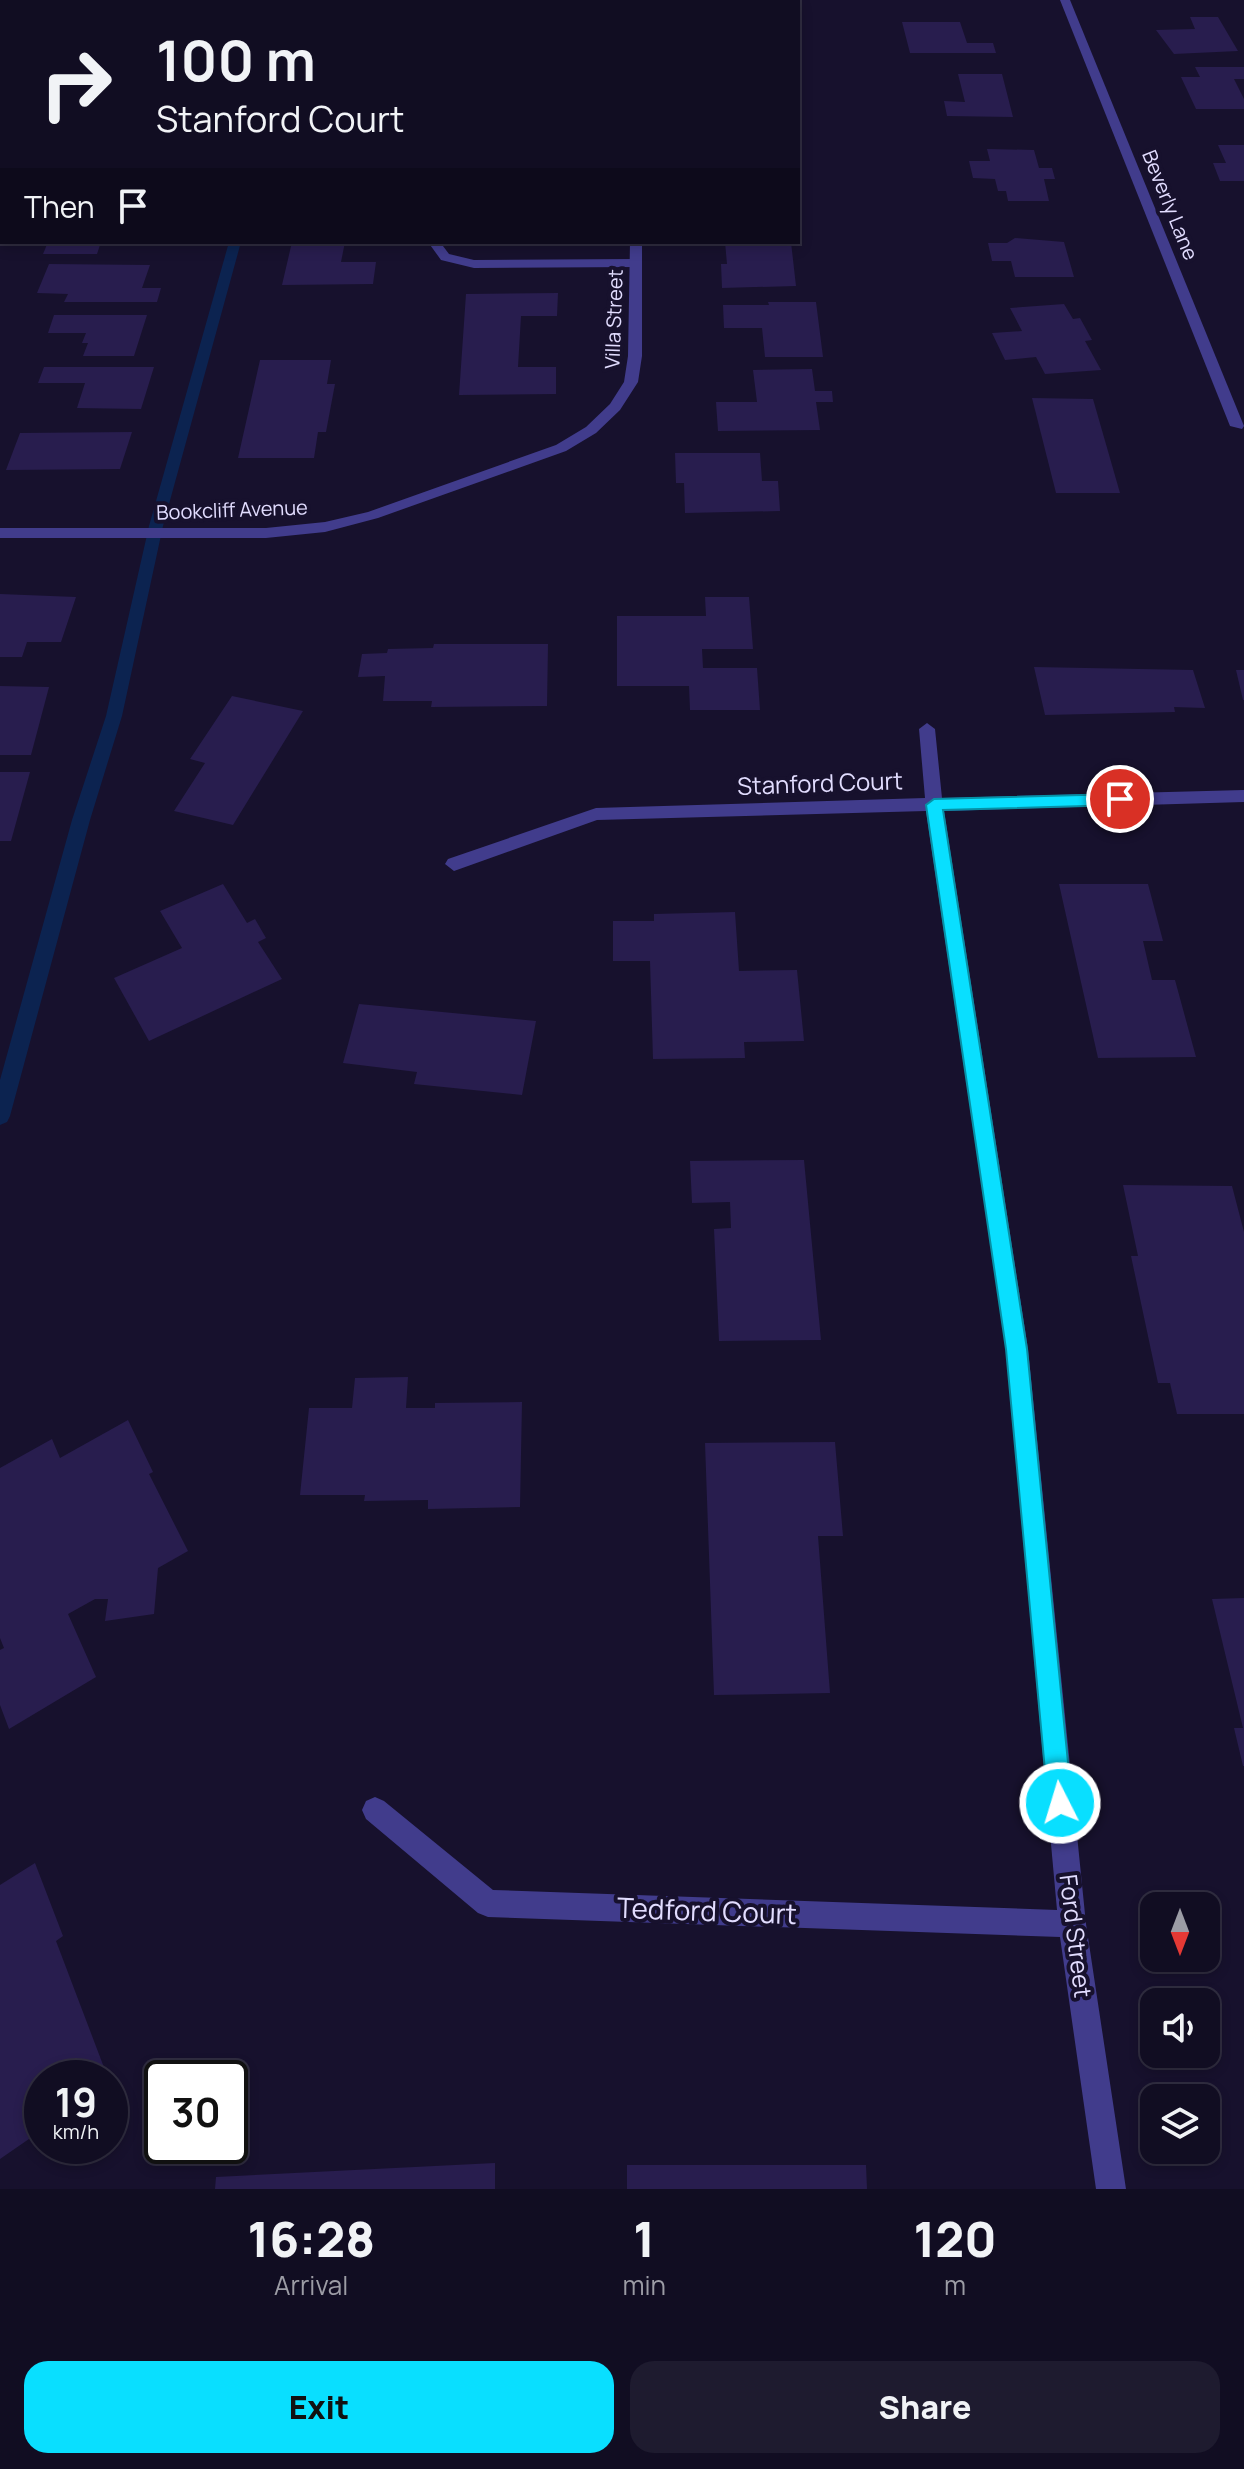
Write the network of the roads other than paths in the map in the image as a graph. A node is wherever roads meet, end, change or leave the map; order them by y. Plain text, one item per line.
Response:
1 (1065, 0) edge
2 (435, 244) edge
3 (636, 244) edge
4 (636, 263) junction
5 (1237, 426) dead end
6 (591, 430) joint
7 (0, 533) edge
8 (927, 729) dead end
9 (1244, 796) edge
10 (934, 805) junction
11 (454, 864) dead end
12 (375, 1810) dead end
13 (1072, 1924) junction
14 (1111, 2189) edge

1 - 5 street, Beverly Lane
2 - 4 street
3 - 4 street, Villa Street
4 - 6 street, Villa Street
6 - 7 street, Bookcliff Avenue
8 - 10 street, Ford Street
9 - 10 street, Stanford Court
10 - 11 street, Stanford Court
10 - 13 street, Ford Street
12 - 13 street, Tedford Court
13 - 14 street, Ford Street

